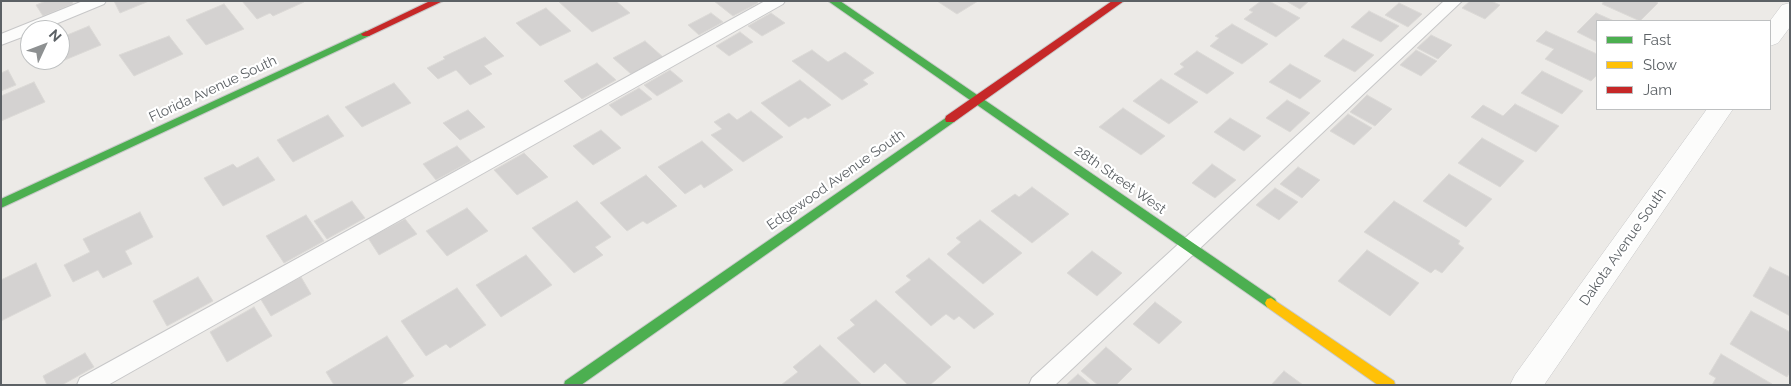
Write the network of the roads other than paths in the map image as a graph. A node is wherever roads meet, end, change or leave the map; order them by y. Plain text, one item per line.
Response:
1 (98, 1) edge
2 (438, 1) edge
3 (777, 1) edge
4 (834, 1) edge
5 (1119, 1) edge
6 (1454, 1) edge
7 (1790, 10) edge
8 (1771, 37) edge
9 (1, 40) edge
10 (978, 99) junction
11 (1719, 110) edge
12 (1, 204) edge
13 (1189, 246) junction
14 (88, 385) edge
15 (570, 385) edge
16 (1040, 385) edge
17 (1389, 385) edge
18 (1526, 385) edge

1 - 9 lane
2 - 12 street, Florida Avenue South
3 - 14 lane
4 - 10 street, 28th Street West
5 - 10 street, Edgewood Avenue South
6 - 13 lane
7 - 8 street
10 - 13 street, 28th Street West
10 - 15 street, Edgewood Avenue South
11 - 18 street, Dakota Avenue South
13 - 16 lane
13 - 17 street, 28th Street West

